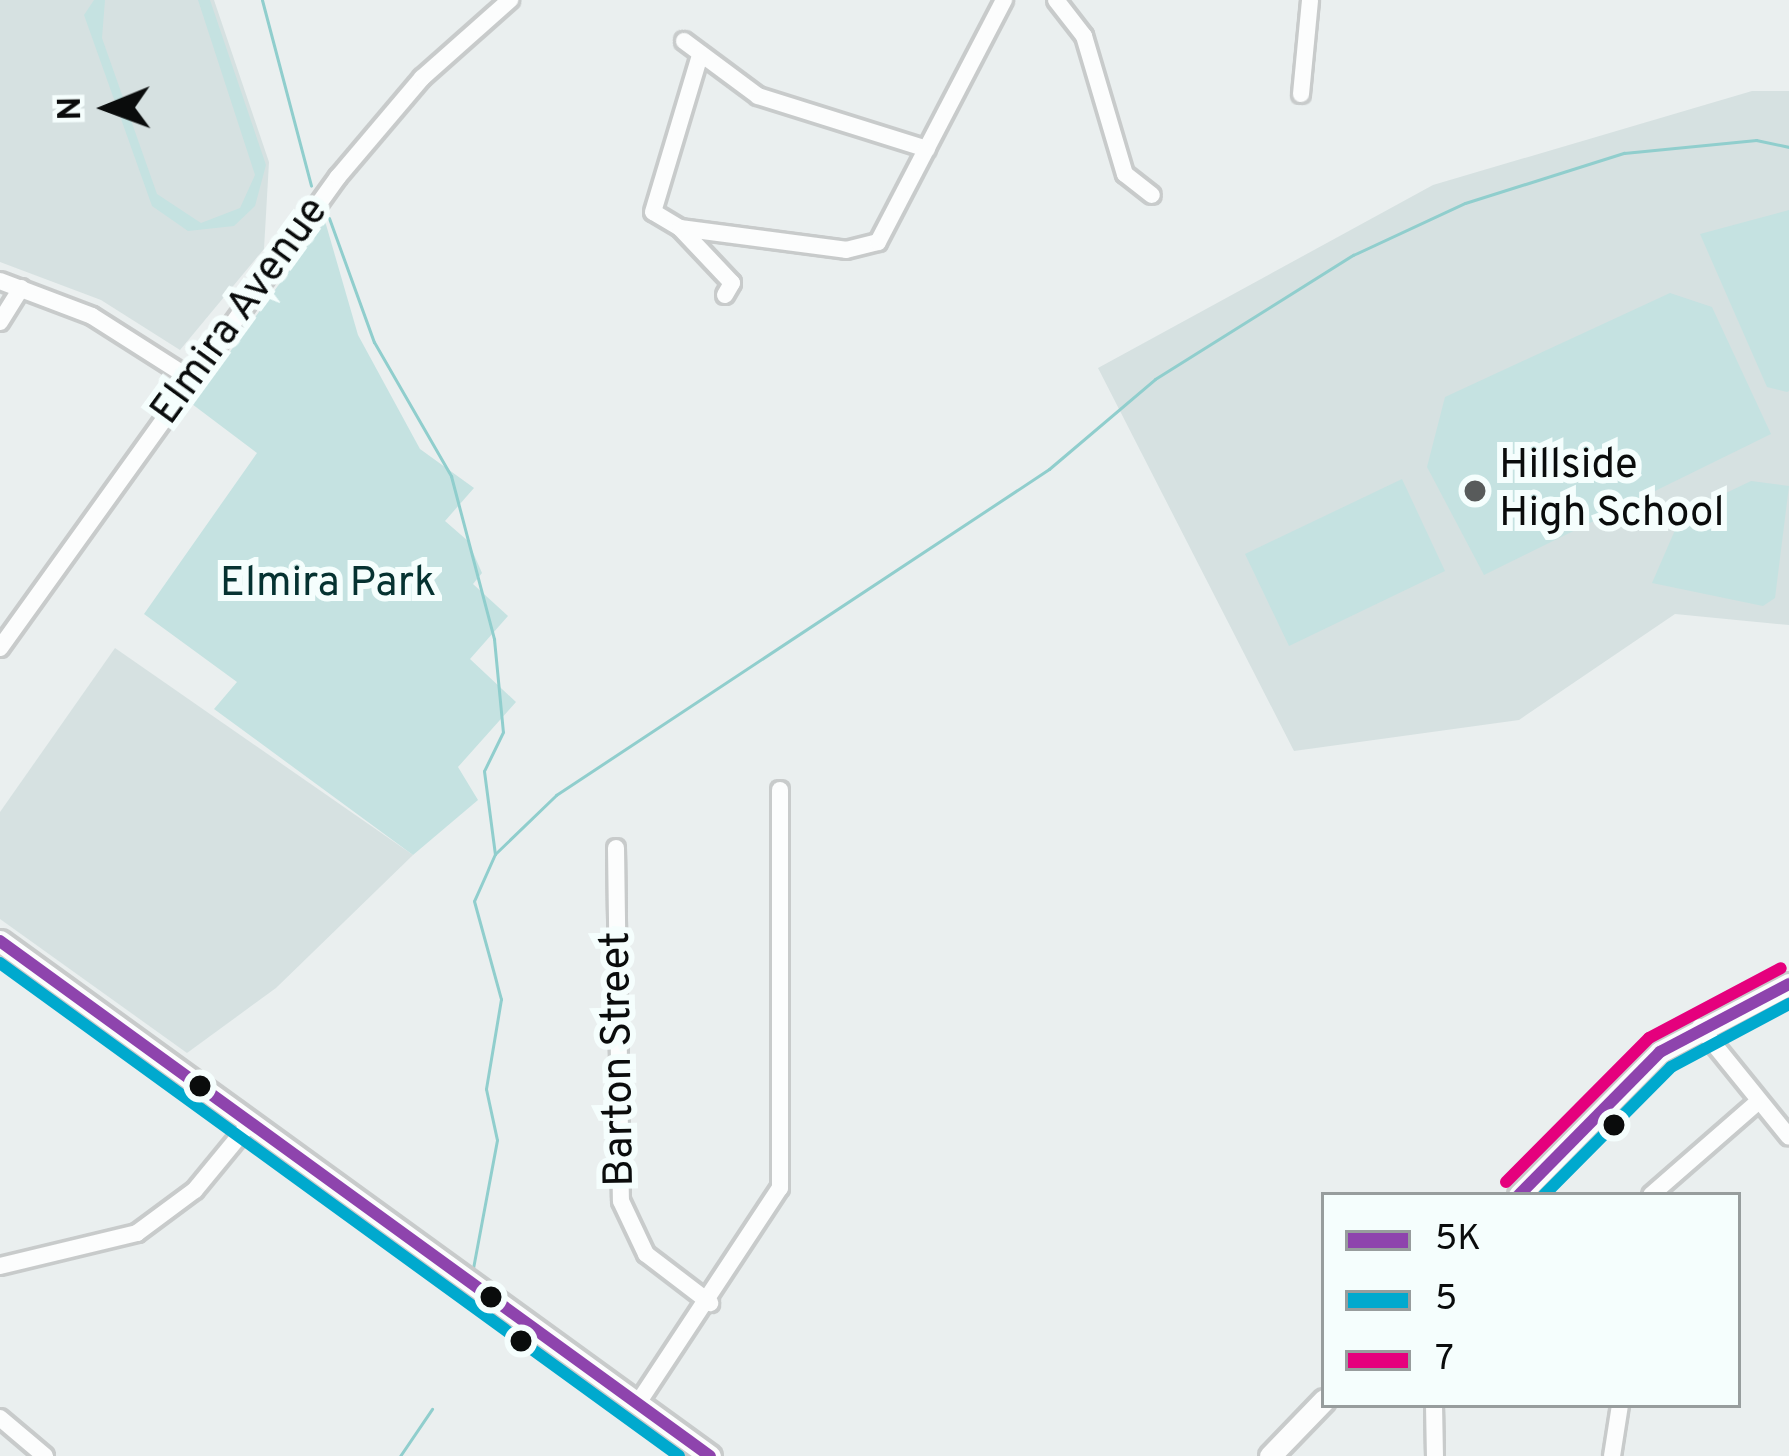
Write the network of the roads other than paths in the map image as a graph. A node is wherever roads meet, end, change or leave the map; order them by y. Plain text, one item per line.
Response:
1 (509, 0) edge
2 (1004, 0) edge
3 (1057, 0) edge
4 (1310, 0) edge
5 (684, 41) dead end
6 (699, 59) junction
7 (1301, 94) dead end
8 (927, 149) junction
9 (1152, 195) dead end
10 (684, 233) junction
11 (0, 280) edge
12 (21, 288) junction
13 (725, 295) dead end
14 (0, 322) edge
15 (191, 379) junction
16 (0, 648) edge
17 (780, 790) dead end
18 (616, 848) dead end
19 (0, 941) edge
20 (1789, 984) edge
21 (1700, 1027) junction
22 (1754, 1105) junction
23 (250, 1123) junction
24 (1789, 1137) edge
25 (1522, 1192) edge
26 (1654, 1192) edge
27 (0, 1266) edge
28 (710, 1303) junction
29 (638, 1403) junction
30 (1321, 1403) edge
31 (1434, 1408) edge
32 (1620, 1408) edge
33 (0, 1418) edge
34 (45, 1456) edge
35 (710, 1456) edge
36 (1270, 1456) edge
37 (1435, 1456) edge
38 (1612, 1456) edge

1 - 15 street, Elmira Avenue
2 - 8 street
3 - 9 street
4 - 7 street
5 - 6 street
6 - 8 street
6 - 10 street
8 - 10 street
10 - 13 street
11 - 12 street
12 - 14 street
12 - 15 street
15 - 16 street, Elmira Avenue
17 - 28 street
18 - 28 street, Barton Street
19 - 23 main road
20 - 21 main road
21 - 22 street
21 - 25 main road
22 - 24 street
22 - 26 street
23 - 27 street
23 - 29 main road
28 - 29 street
29 - 35 main road
30 - 36 main road
31 - 37 street
32 - 38 street
33 - 34 street

